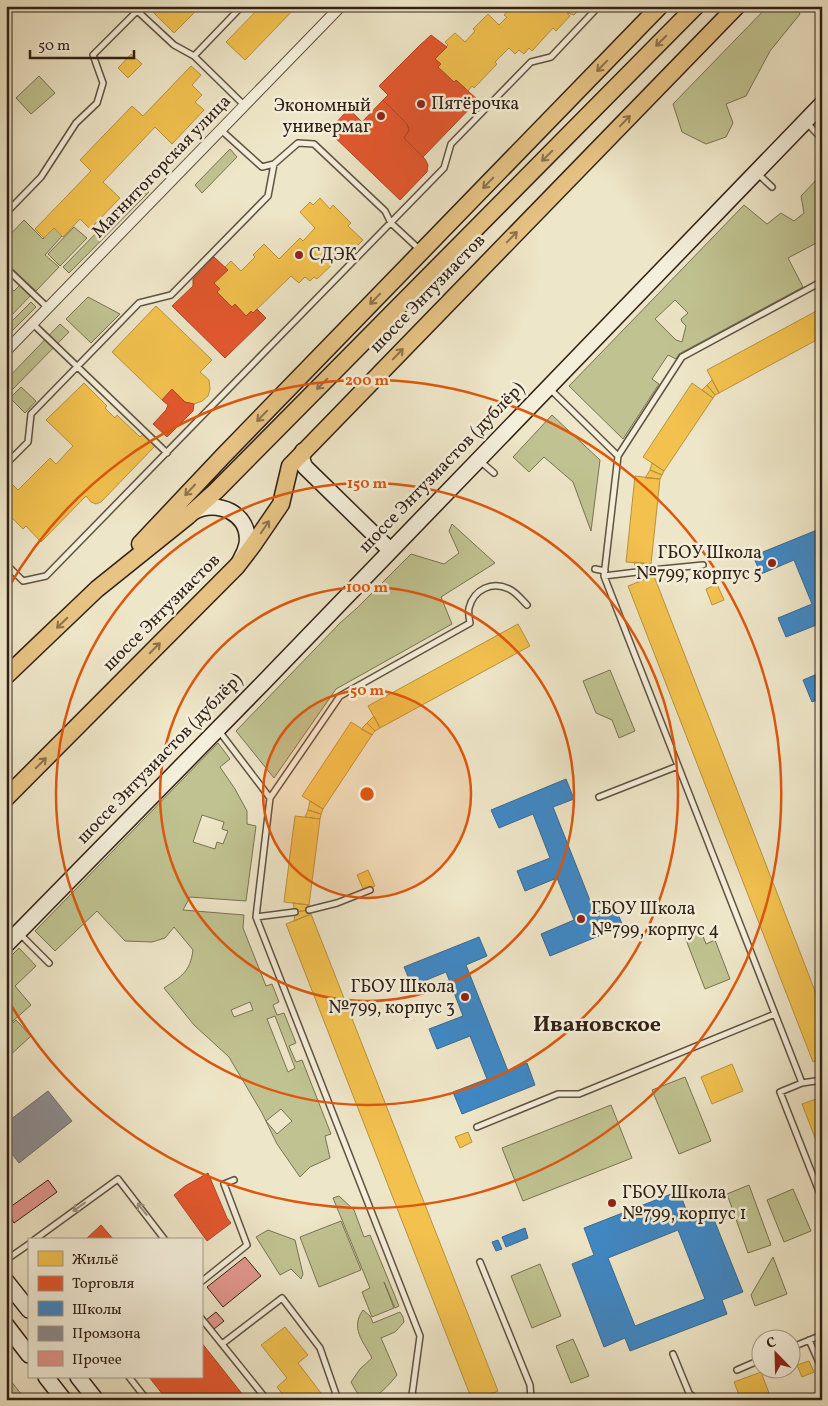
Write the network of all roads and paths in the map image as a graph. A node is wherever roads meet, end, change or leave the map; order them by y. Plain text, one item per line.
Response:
1 (341, 6) edge
2 (599, 6) edge
3 (660, 6) edge
4 (696, 6) edge
5 (736, 6) edge
6 (135, 8) edge
7 (238, 8) edge
8 (194, 56) junction
9 (822, 104) edge
10 (244, 106) junction
11 (805, 121) junction
12 (221, 130) junction
13 (822, 139) edge
14 (274, 164) junction
15 (756, 172) junction
16 (772, 186) dead end
17 (6, 212) edge
18 (6, 220) edge
19 (392, 223) junction
20 (6, 233) edge
21 (422, 251) junction
22 (6, 268) edge
23 (821, 282) edge
24 (48, 308) junction
25 (33, 323) junction
26 (6, 351) edge
27 (77, 366) junction
28 (548, 387) junction
29 (167, 452) junction
30 (618, 456) junction
31 (478, 459) junction
32 (299, 461) junction
33 (6, 464) edge
34 (494, 474) dead end
35 (188, 516) junction
36 (390, 550) junction
37 (6, 564) edge
38 (703, 565) dead end
39 (237, 566) junction
40 (595, 569) dead end
41 (652, 570) dead end
42 (637, 572) dead end
43 (604, 573) junction
44 (97, 589) junction
45 (527, 605) dead end
46 (6, 676) edge
47 (217, 729) junction
48 (678, 766) junction
49 (599, 797) dead end
50 (6, 798) edge
51 (270, 798) junction
52 (370, 890) dead end
53 (309, 910) dead end
54 (295, 912) dead end
55 (256, 917) junction
56 (19, 932) junction
57 (6, 945) edge
58 (49, 963) dead end
59 (774, 1014) junction
60 (822, 1080) edge
61 (802, 1084) junction
62 (477, 1127) dead end
63 (234, 1180) dead end
64 (822, 1199) edge
65 (37, 1238) edge
66 (163, 1238) edge
67 (28, 1245) edge
68 (6, 1260) edge
69 (480, 1262) dead end
70 (6, 1281) edge
71 (202, 1281) edge
72 (28, 1309) edge
73 (202, 1319) edge
74 (6, 1325) edge
75 (822, 1335) edge
76 (809, 1340) junction
77 (222, 1344) junction
78 (800, 1344) edge
79 (28, 1354) edge
80 (673, 1354) dead end
81 (750, 1364) edge
82 (822, 1369) edge
83 (736, 1370) dead end
84 (47, 1378) edge
85 (79, 1378) edge
86 (130, 1378) edge
87 (338, 1397) edge
88 (64, 1400) edge
89 (96, 1400) edge
90 (147, 1400) edge
91 (268, 1400) edge
92 (329, 1400) edge
93 (414, 1400) edge
94 (530, 1400) edge
95 (696, 1400) edge

1 - 10 street, Магнитогорская улица
2 - 19 lane
3 -> 21 main road
4 -> 35 main road, шоссе Энтузиастов
32 -> 5 main road, шоссе Энтузиастов
6 - 8 lane
6 - 17 lane
7 - 8 lane
8 - 10 lane
9 - 11 main road, шоссе Энтузиастов (дублёр)
10 - 12 street, Магнитогорская улица
11 - 13 lane
11 - 15 main road, шоссе Энтузиастов (дублёр)
12 - 14 lane
12 - 24 street, Магнитогорская улица
14 - 19 lane
14 - 27 lane
15 - 16 lane
15 - 28 main road, шоссе Энтузиастов (дублёр)
18 - 20 lane
19 - 21 lane
19 - 29 lane
21 -> 44 main road
22 - 24 lane
23 - 30 lane
24 - 25 street, Магнитогорская улица
25 - 26 street, Магнитогорская улица
25 - 27 lane
27 - 29 lane
27 - 33 lane
28 - 30 lane
28 - 31 main road, шоссе Энтузиастов (дублёр)
29 - 37 lane
30 - 43 lane
31 - 34 lane
31 - 36 main road, шоссе Энтузиастов (дублёр)
32 - 36 main road
39 -> 32 main road, шоссе Энтузиастов
35 - 39 main road
35 - 44 main road, шоссе Энтузиастов
36 - 47 main road, шоссе Энтузиастов (дублёр)
38 - 41 lane
50 -> 39 main road, шоссе Энтузиастов
40 - 43 lane
42 - 43 lane
43 - 48 lane
44 -> 46 main road, шоссе Энтузиастов
45 - 51 lane
47 - 51 lane
47 - 56 main road, шоссе Энтузиастов (дублёр)
48 - 49 lane
48 - 59 lane
51 - 55 lane
52 - 53 lane
54 - 55 lane
55 - 93 lane
56 - 57 main road, шоссе Энтузиастов (дублёр)
56 - 58 lane
59 - 61 lane
59 - 62 lane
60 - 61 lane
61 - 64 lane
63 - 71 lane
66 -> 65 lane
67 - 68 lane
69 - 94 lane
70 - 72 main road
73 - 77 lane
74 - 79 main road
75 - 76 lane
76 - 78 lane
76 - 82 lane
77 - 87 lane
77 - 91 lane
80 - 95 lane
81 - 83 lane
84 - 88 main road
85 - 89 main road
86 - 90 lane
87 - 92 lane

